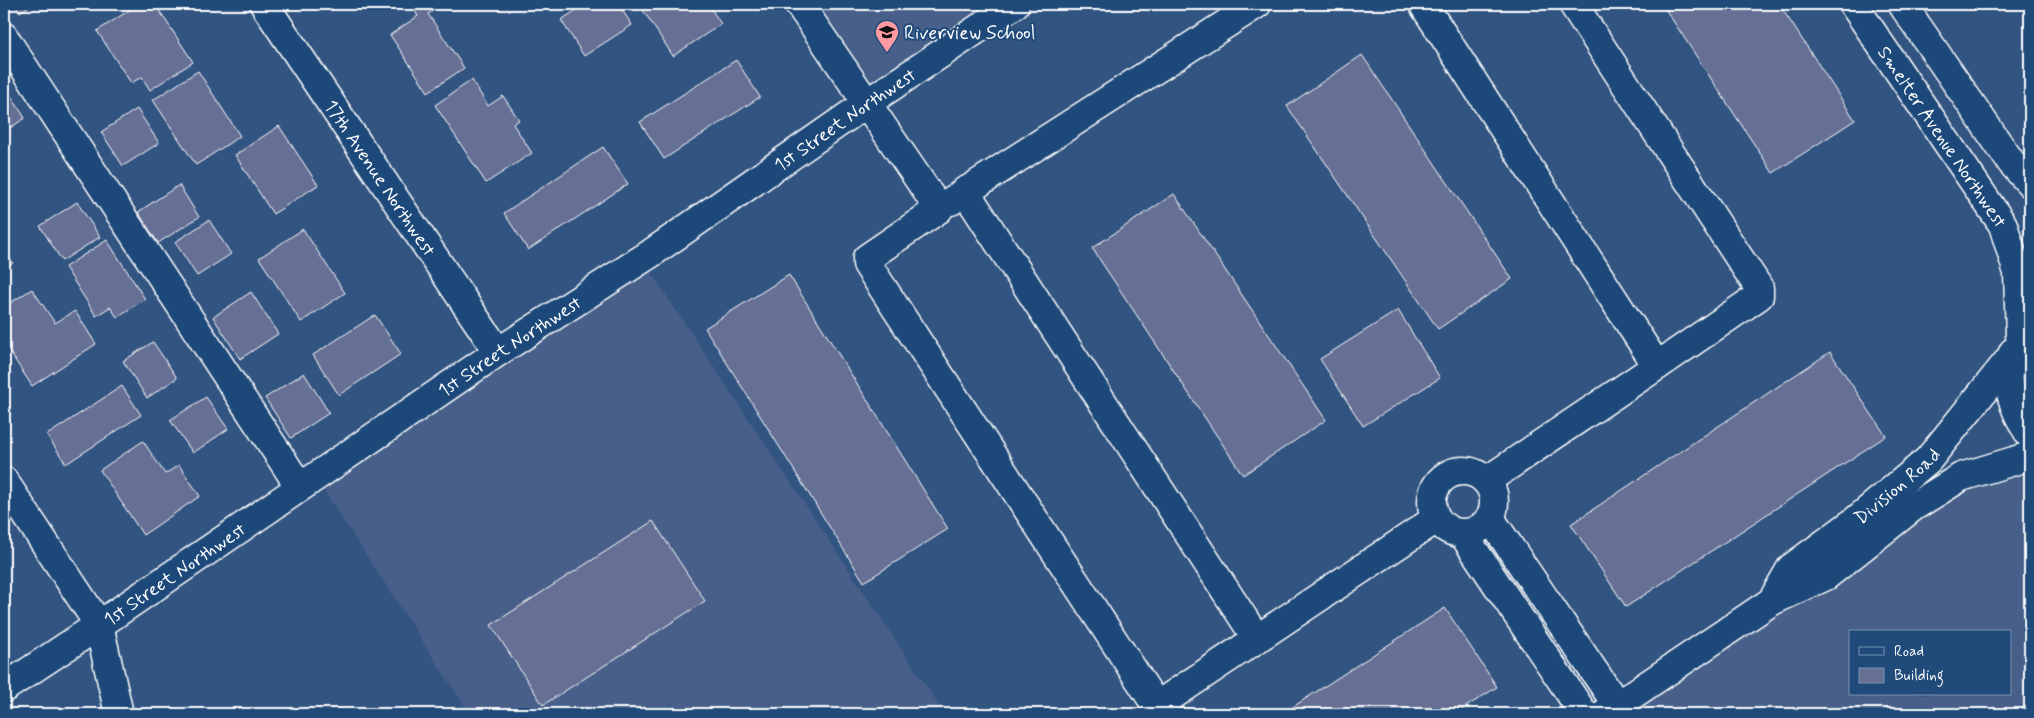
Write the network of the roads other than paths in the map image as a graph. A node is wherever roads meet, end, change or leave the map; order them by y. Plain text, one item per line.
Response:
1 (264, 4) edge
2 (799, 4) edge
3 (1015, 4) edge
4 (1257, 4) edge
5 (1422, 4) edge
6 (1573, 4) edge
7 (1853, 4) edge
8 (1902, 4) edge
9 (4, 37) edge
10 (867, 103) junction
11 (2030, 183) edge
12 (965, 191) junction
13 (939, 209) junction
14 (2021, 337) edge
15 (498, 352) junction
16 (1657, 366) junction
17 (2030, 434) edge
18 (2030, 456) edge
19 (4, 481) edge
20 (1486, 481) junction
21 (300, 487) junction
22 (1490, 518) junction
23 (1436, 519) junction
24 (1463, 534) junction
25 (1772, 601) junction
26 (99, 625) junction
27 (1257, 639) junction
28 (4, 688) edge
29 (1611, 710) edge
30 (119, 714) edge
31 (1584, 714) edge

1 - 15 street, 17th Avenue Northwest
2 - 10 street
3 - 10 street, 1st Street Northwest
4 - 12 street
5 - 16 street
6 - 16 street
7 - 14 street, Smelter Avenue Northwest
8 - 11 street
9 - 21 street
10 - 13 street
10 - 15 street, 1st Street Northwest
12 - 13 street
12 - 27 street
13 - 27 street
14 - 17 street, Smelter Avenue Northwest
14 - 25 street, Division Road
15 - 21 street, 1st Street Northwest
16 - 20 street
18 - 25 street, Division Road
19 - 26 street
20 - 22 street
20 - 23 street
21 - 26 street, 1st Street Northwest
22 - 24 street
22 - 29 street
23 - 24 street
23 - 27 street
24 - 31 street
25 - 29 street, Division Road
26 - 28 street, 1st Street Northwest
26 - 30 street

